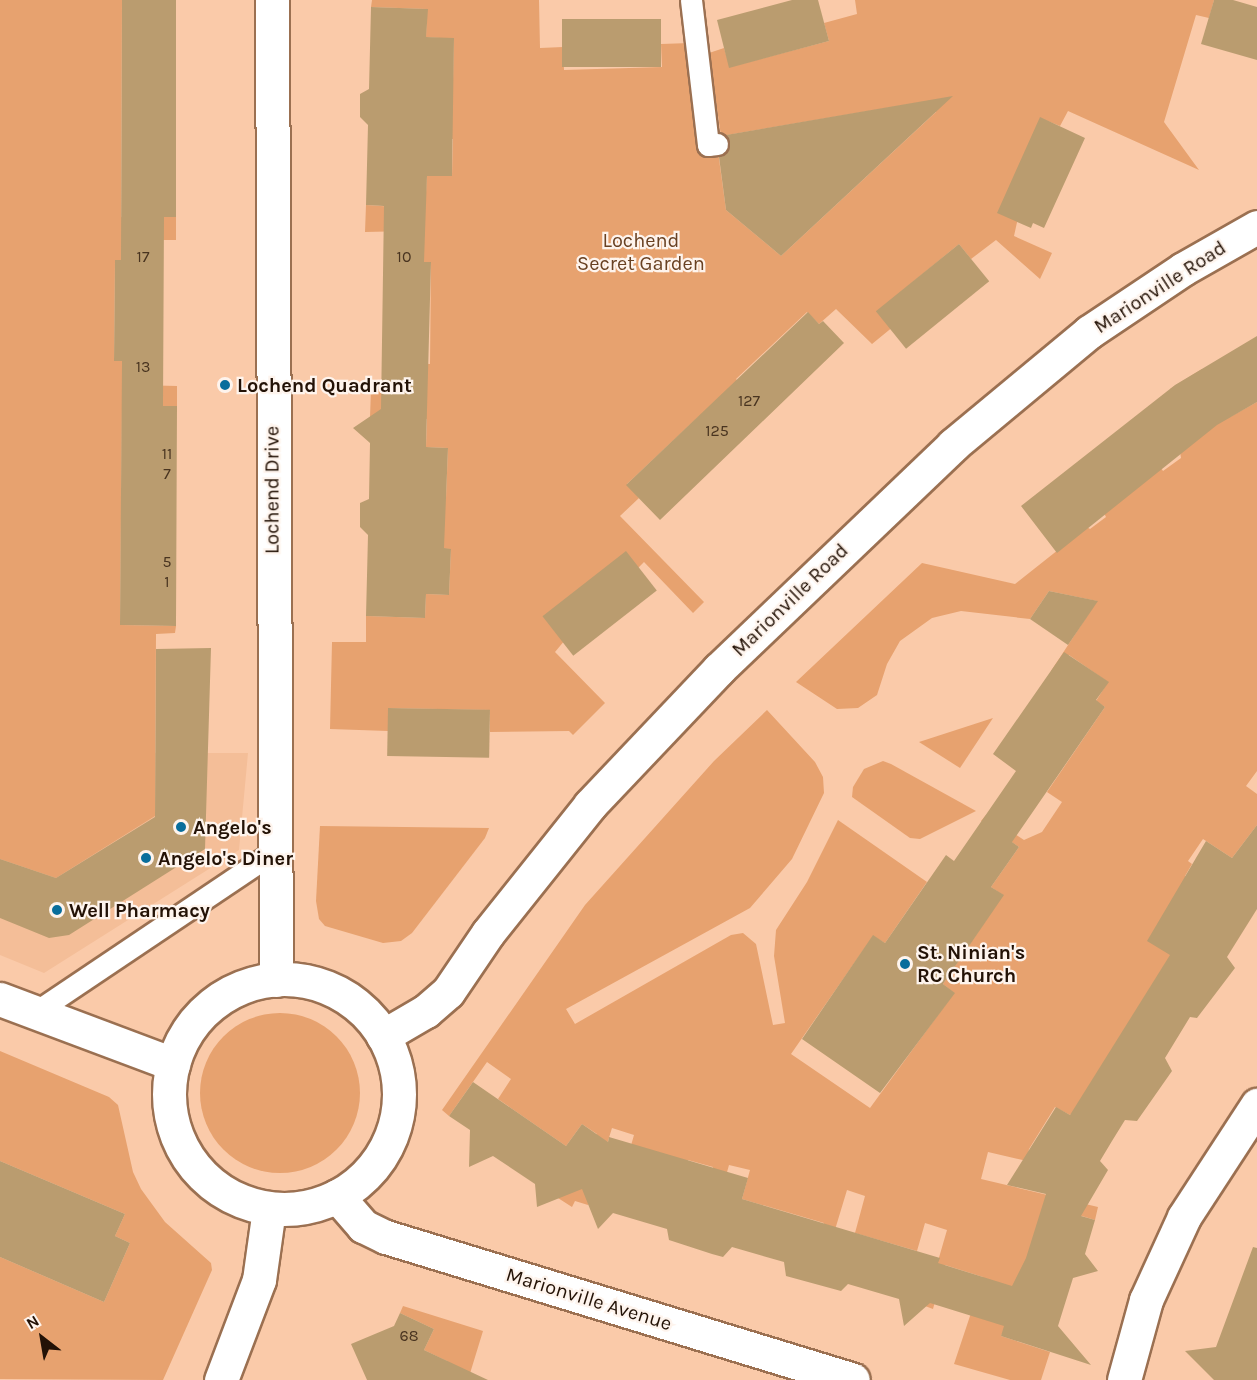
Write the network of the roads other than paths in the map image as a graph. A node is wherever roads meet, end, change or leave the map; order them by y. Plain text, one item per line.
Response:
1 (272, 0) edge
2 (691, 0) edge
3 (717, 144) dead end
4 (1257, 227) edge
5 (277, 850) junction
6 (276, 980) junction
7 (0, 999) edge
8 (34, 1013) junction
9 (383, 1036) junction
10 (173, 1064) junction
11 (1257, 1105) edge
12 (337, 1196) junction
13 (269, 1209) junction
14 (222, 1380) edge
15 (853, 1380) edge
16 (1124, 1380) edge

1 - 5 street, Lochend Drive
2 - 3 lane
4 - 9 street, Marionville Road
5 - 6 street, Lochend Drive
5 - 8 lane
6 - 9 street
6 - 10 street
7 - 8 street
8 - 10 street
9 - 12 street
10 - 13 street
11 - 16 street
12 - 13 street
12 - 15 street, Marionville Avenue
13 - 14 street

